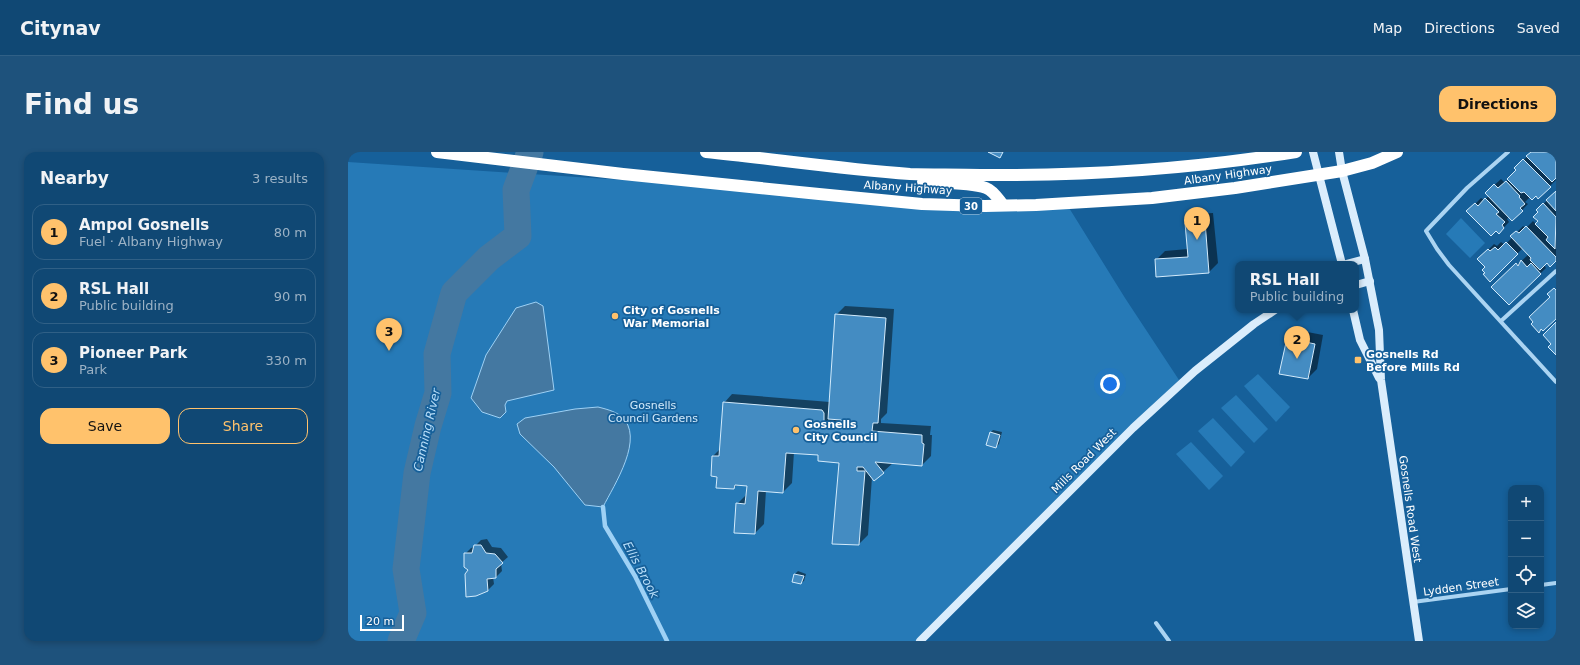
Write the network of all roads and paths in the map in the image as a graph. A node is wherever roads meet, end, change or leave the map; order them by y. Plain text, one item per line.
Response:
1 (437, 152) edge
2 (706, 152) edge
3 (1296, 152) edge
4 (1313, 152) edge
5 (1339, 152) edge
6 (1397, 152) edge
7 (1508, 152) edge
8 (852, 168) junction
9 (1342, 171) junction
10 (1318, 174) junction
11 (1003, 205) junction
12 (1365, 259) junction
13 (1341, 261) edge
14 (1357, 261) edge
15 (1556, 271) edge
16 (1370, 281) junction
17 (1359, 284) edge
18 (1270, 313) edge
19 (1354, 313) edge
20 (1502, 321) junction
21 (1381, 380) junction
22 (1556, 382) edge
23 (1556, 583) edge
24 (1544, 585) edge
25 (1508, 589) edge
26 (1413, 602) junction
27 (1156, 623) dead end
28 (920, 641) edge
29 (1169, 641) edge
30 (1419, 641) edge

1 - 11 highway, Albany Highway / 30
2 - 8 highway, Albany Highway
3 - 8 highway, Albany Highway
4 - 10 main road
5 - 9 main road, Gosnells Road West
6 - 9 highway, Albany Highway / 30
7 - 20 street
8 - 11 highway
9 - 10 highway, Albany Highway / 30
9 - 12 main road, Gosnells Road West
10 - 11 highway, Albany Highway / 30
10 - 13 main road
12 - 14 main road
12 - 16 main road, Gosnells Road West
15 - 20 street
16 - 17 main road
16 - 21 main road, Gosnells Road West
18 - 28 main road, Mills Road West
19 - 21 main road, Gosnells Road West
20 - 22 street
21 - 26 main road, Gosnells Road West
23 - 24 street
25 - 26 street, Lydden Street
26 - 30 main road, Gosnells Road West
27 - 29 street

